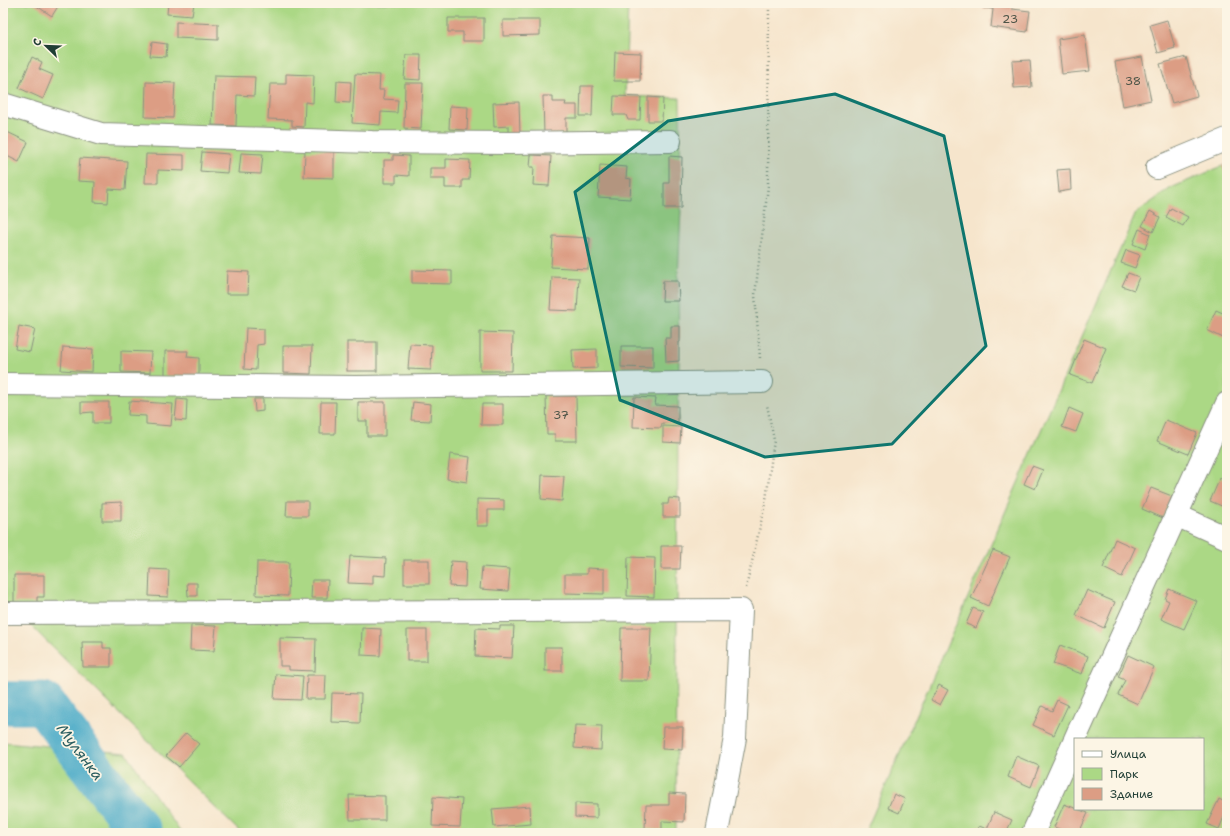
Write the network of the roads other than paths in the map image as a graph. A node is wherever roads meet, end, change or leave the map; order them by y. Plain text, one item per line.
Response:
1 (3, 104) edge
2 (1227, 139) edge
3 (670, 141) dead end
4 (1157, 168) dead end
5 (762, 382) road end
6 (3, 384) edge
7 (1227, 403) edge
8 (1176, 515) junction
9 (1227, 538) edge
10 (3, 612) edge
11 (1076, 738) edge
12 (1074, 742) edge
13 (718, 833) edge
14 (1033, 833) edge

1 - 3 street
2 - 4 street
5 - 6 street
7 - 8 street
8 - 9 street
8 - 11 street
10 - 13 street
12 - 14 street

